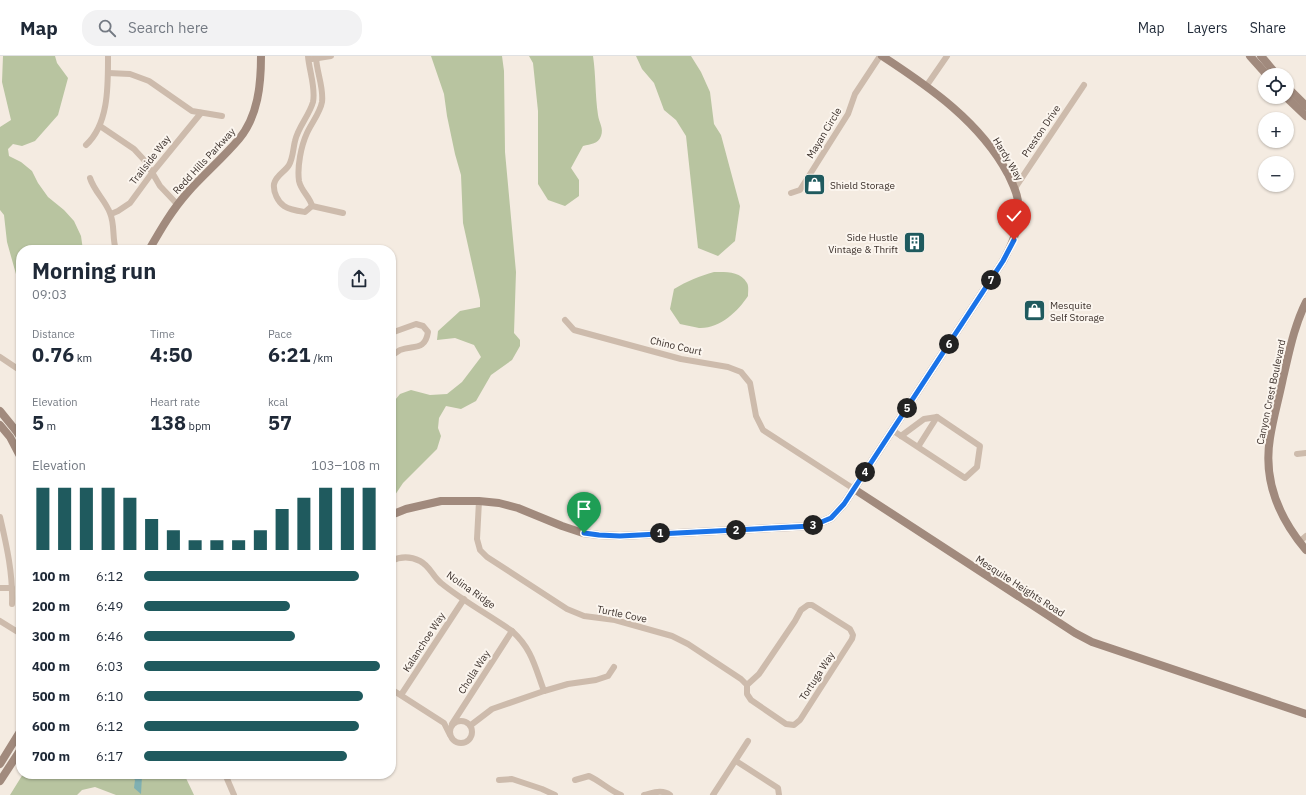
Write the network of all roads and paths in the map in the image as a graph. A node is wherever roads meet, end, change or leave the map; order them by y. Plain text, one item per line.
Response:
1 (108, 56) edge
2 (261, 56) edge
3 (330, 56) edge
4 (881, 56) edge
5 (947, 56) edge
6 (1250, 56) edge
7 (1260, 56) edge
8 (308, 58) edge
9 (316, 58) edge
10 (1261, 68) edge
11 (1271, 68) edge
12 (108, 73) junction
13 (1084, 85) dead end
14 (927, 86) junction
15 (1294, 94) edge
16 (1293, 104) edge
17 (1306, 106) edge
18 (201, 113) junction
19 (222, 116) dead end
20 (1306, 116) edge
21 (100, 126) junction
22 (86, 145) dead end
23 (152, 173) junction
24 (90, 178) dead end
25 (1015, 188) junction
26 (791, 193) dead end
27 (177, 204) junction
28 (312, 206) junction
29 (343, 213) dead end
30 (111, 214) junction
31 (115, 245) edge
32 (152, 245) edge
33 (1306, 302) edge
34 (565, 320) dead end
35 (396, 331) edge
36 (396, 353) edge
37 (0, 357) edge
38 (16, 368) edge
39 (0, 411) edge
40 (756, 416) joint
41 (937, 417) junction
42 (0, 425) edge
43 (16, 429) edge
44 (892, 430) junction
45 (16, 435) edge
46 (901, 436) junction
47 (10, 437) junction
48 (918, 447) junction
49 (16, 448) edge
50 (1306, 453) edge
51 (1297, 454) dead end
52 (854, 489) junction
53 (479, 501) junction
54 (396, 513) edge
55 (0, 517) edge
56 (1306, 536) edge
57 (1299, 542) junction
58 (1306, 550) edge
59 (396, 558) edge
60 (0, 588) edge
61 (12, 588) junction
62 (464, 599) junction
63 (12, 604) dead end
64 (0, 621) edge
65 (16, 631) edge
66 (512, 631) junction
67 (614, 667) dead end
68 (747, 685) junction
69 (544, 691) junction
70 (396, 692) edge
71 (401, 695) junction
72 (1306, 714) edge
73 (452, 724) junction
74 (470, 725) junction
75 (794, 725) joint
76 (450, 735) junction
77 (16, 738) edge
78 (748, 741) dead end
79 (16, 757) edge
80 (736, 761) junction
81 (0, 764) edge
82 (227, 779) edge
83 (499, 780) dead end
84 (575, 780) dead end
85 (0, 781) edge
86 (542, 789) junction
87 (234, 795) edge
88 (539, 795) edge
89 (555, 795) edge
90 (621, 795) edge
91 (644, 795) edge
92 (670, 795) edge
93 (713, 795) edge
94 (779, 795) edge

1 - 12 street
2 - 27 main road, Redd Hills Parkway
3 - 9 street
4 - 14 main road, Hardy Way
4 - 26 street, Mayan Circle
5 - 14 street
6 - 10 main road
7 - 11 main road
8 - 9 street
8 - 28 street
9 - 28 street
12 - 18 street
12 - 21 street
13 - 25 street, Preston Drive
14 - 25 main road, Hardy Way
15 - 17 main road
16 - 20 main road
18 - 19 street
18 - 23 street, Trailside Way
21 - 22 street
21 - 23 street
23 - 27 street
23 - 30 street, Trailside Way
24 - 30 street
25 - 44 main road, Hardy Way
27 - 32 main road, Redd Hills Parkway
28 - 29 street
30 - 31 street
33 - 57 main road, Canyon Crest Boulevard
34 - 40 street, Chino Court
35 - 36 street
37 - 38 street
39 - 43 main road
40 - 52 street, Mesquite Heights Road
41 - 46 street
41 - 48 street
41 - 48 street
42 - 47 main road
44 - 46 street
44 - 52 main road, Hardy Way
45 - 47 main road
46 - 48 street
47 - 49 main road
50 - 51 street
52 - 53 main road, Hardy Way
52 - 72 main road, Mesquite Heights Road
53 - 54 main road, Hardy Way
53 - 68 street, Turtle Cove
55 - 61 street
56 - 57 street
57 - 58 main road, Canyon Crest Boulevard
59 - 62 street, Nolina Ridge
60 - 61 street
61 - 63 street
62 - 66 street, Nolina Ridge
62 - 71 street, Kalanchoe Way
64 - 65 street
66 - 69 street, Nolina Ridge
66 - 73 street, Cholla Way
67 - 69 street
68 - 75 street, Turtle Cove
68 - 75 street, Tortuga Way
69 - 74 street
70 - 71 street
71 - 76 street
73 - 74 street
73 - 76 street
74 - 76 street
77 - 81 main road
78 - 80 street
79 - 85 main road
80 - 93 street
80 - 94 street
82 - 87 street
83 - 86 street
84 - 90 street
86 - 88 street
86 - 89 street
91 - 92 street

